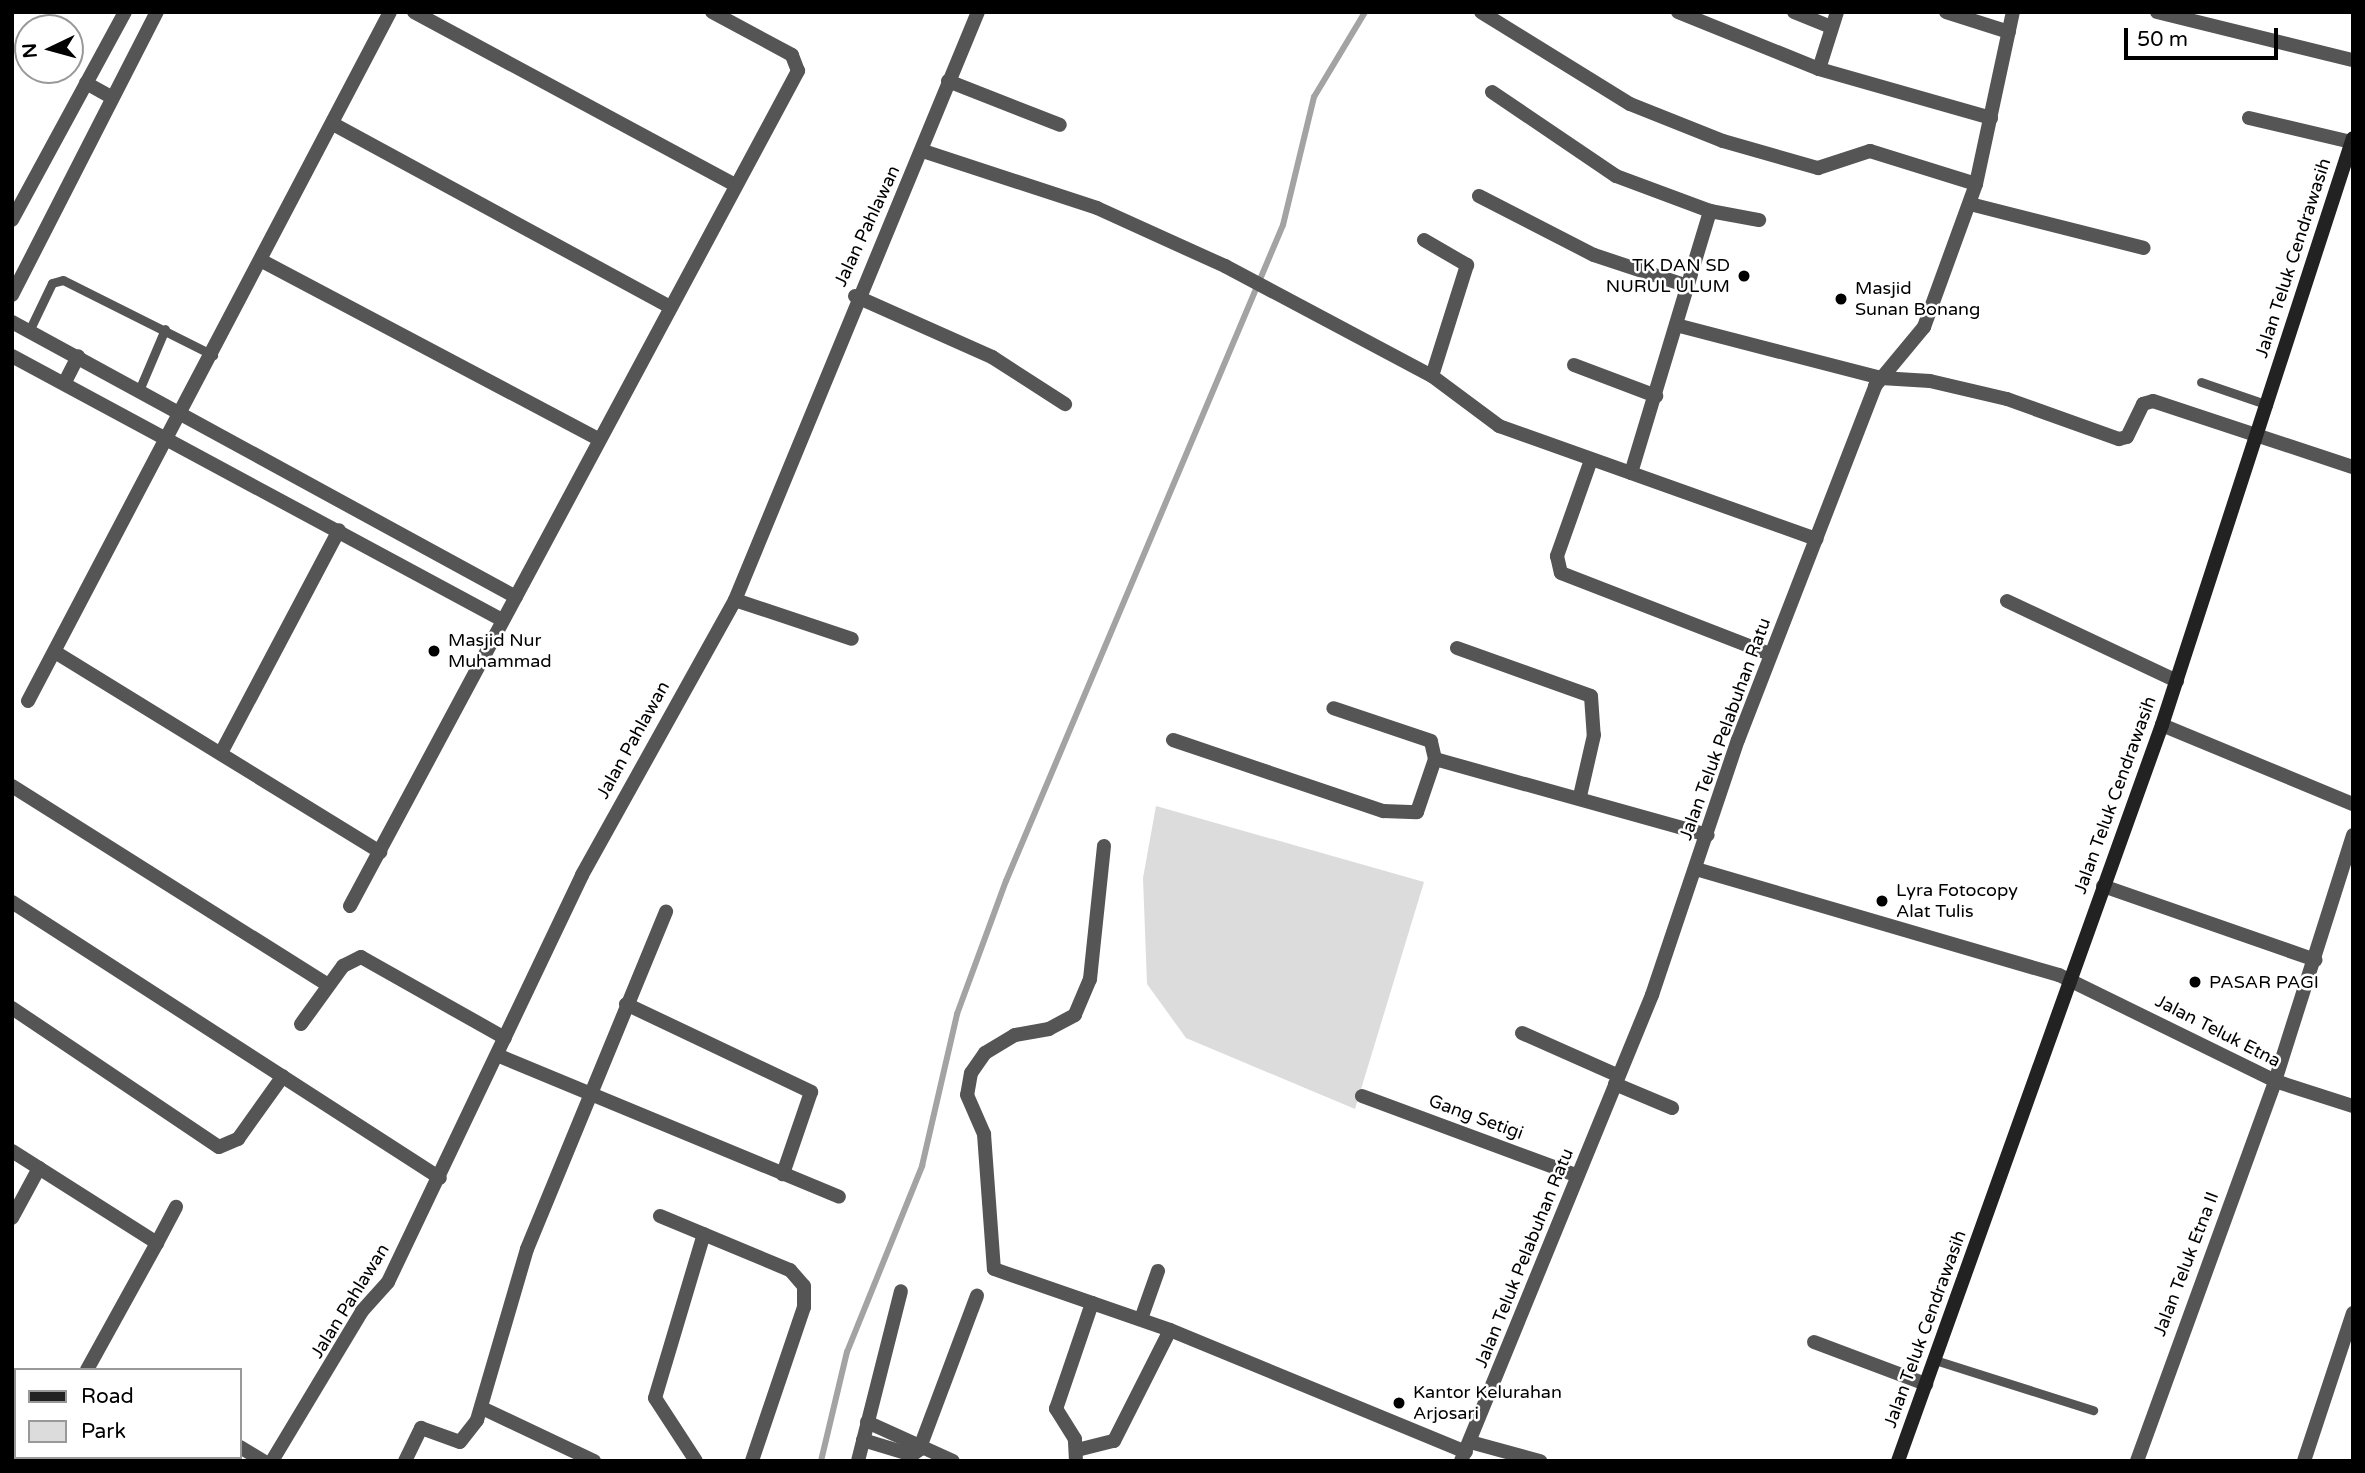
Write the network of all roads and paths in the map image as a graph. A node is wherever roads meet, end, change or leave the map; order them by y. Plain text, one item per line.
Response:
1 (125, 12) edge
2 (157, 12) edge
3 (390, 12) edge
4 (414, 12) edge
5 (712, 12) edge
6 (1481, 12) edge
7 (1678, 12) edge
8 (1794, 12) edge
9 (1837, 12) edge
10 (1946, 12) edge
11 (2013, 12) edge
12 (2157, 12) edge
13 (976, 13) edge
14 (1831, 27) junction
15 (2009, 32) junction
16 (2353, 60) edge
17 (1819, 69) junction
18 (948, 81) junction
19 (86, 82) junction
20 (1492, 92) dead end
21 (111, 97) junction
22 (2249, 117) dead end
23 (1991, 118) junction
24 (335, 125) junction
25 (1060, 125) dead end
26 (2352, 140) edge
27 (923, 151) junction
28 (735, 184) junction
29 (1976, 184) junction
30 (1479, 196) dead end
31 (1970, 204) junction
32 (1710, 211) junction
33 (12, 220) edge
34 (1759, 220) dead end
35 (1424, 240) dead end
36 (2144, 248) dead end
37 (264, 262) junction
38 (1688, 286) junction
39 (12, 295) edge
40 (855, 296) junction
41 (668, 306) junction
42 (12, 322) edge
43 (1676, 325) junction
44 (164, 329) junction
45 (29, 331) junction
46 (12, 356) edge
47 (78, 356) junction
48 (215, 356) junction
49 (1574, 365) dead end
50 (1432, 376) junction
51 (1881, 378) junction
52 (65, 382) junction
53 (2201, 383) dead end
54 (140, 388) junction
55 (1656, 396) junction
56 (1065, 404) dead end
57 (2267, 405) junction
58 (185, 412) junction
59 (2261, 436) junction
60 (169, 439) junction
61 (598, 439) junction
62 (1591, 460) junction
63 (2353, 467) edge
64 (1631, 473) junction
65 (339, 530) junction
66 (1817, 539) junction
67 (516, 597) junction
68 (734, 600) junction
69 (2007, 601) dead end
70 (502, 620) junction
71 (852, 639) dead end
72 (1457, 648) dead end
73 (54, 652) junction
74 (1770, 654) junction
75 (2177, 681) junction
76 (28, 701) dead end
77 (1334, 708) dead end
78 (2162, 725) junction
79 (1173, 740) dead end
80 (221, 752) junction
81 (1435, 759) junction
82 (12, 786) edge
83 (1580, 796) junction
84 (2353, 804) edge
85 (1708, 835) junction
86 (2353, 835) edge
87 (1104, 846) dead end
88 (380, 852) junction
89 (1696, 869) junction
90 (2103, 886) junction
91 (12, 902) edge
92 (350, 906) dead end
93 (666, 912) dead end
94 (2316, 960) junction
95 (2070, 980) junction
96 (328, 985) junction
97 (626, 1004) junction
98 (12, 1008) edge
99 (301, 1024) dead end
100 (1522, 1033) dead end
101 (505, 1038) junction
102 (497, 1055) junction
103 (283, 1076) junction
104 (1616, 1080) junction
105 (2275, 1082) junction
106 (585, 1096) junction
107 (1362, 1096) dead end
108 (2353, 1106) edge
109 (1672, 1108) dead end
110 (12, 1151) edge
111 (38, 1168) junction
112 (783, 1174) junction
113 (1577, 1175) junction
114 (440, 1178) junction
115 (839, 1196) dead end
116 (176, 1207) dead end
117 (660, 1216) dead end
118 (12, 1219) edge
119 (704, 1234) junction
120 (157, 1242) junction
121 (1158, 1270) dead end
122 (901, 1291) dead end
123 (977, 1296) dead end
124 (1092, 1303) junction
125 (2353, 1313) edge
126 (1141, 1319) junction
127 (1170, 1331) junction
128 (1814, 1342) dead end
129 (1935, 1360) junction
130 (88, 1368) edge
131 (1926, 1384) junction
132 (482, 1408) junction
133 (2094, 1410) dead end
134 (867, 1422) junction
135 (863, 1440) junction
136 (922, 1444) junction
137 (242, 1448) edge
138 (1466, 1452) edge
139 (1077, 1455) edge
140 (263, 1461) edge
141 (272, 1461) edge
142 (405, 1461) edge
143 (594, 1461) edge
144 (696, 1461) edge
145 (752, 1461) edge
146 (858, 1461) edge
147 (953, 1461) edge
148 (1540, 1461) edge
149 (1898, 1461) edge
150 (2137, 1461) edge
151 (2304, 1461) edge

1 - 19 street
2 - 21 street
3 - 24 street
4 - 28 street
5 - 28 street
6 - 29 street
7 - 17 street
8 - 14 street
9 - 14 street
10 - 15 street
11 - 15 street, Jalan Teluk Pelabuhan Ratu
12 - 16 street
13 - 18 street, Jalan Pahlawan
14 - 17 street
15 - 23 street, Jalan Teluk Pelabuhan Ratu
17 - 23 street
18 - 25 street
18 - 27 street, Jalan Pahlawan
19 - 21 street
19 - 33 street
20 - 32 street
21 - 39 street
22 - 26 street
23 - 29 street, Jalan Teluk Pelabuhan Ratu
24 - 37 street
24 - 41 street
26 - 57 street, Jalan Teluk Cendrawasih
27 - 40 street, Jalan Pahlawan
27 - 50 street
28 - 41 street
29 - 31 street, Jalan Teluk Pelabuhan Ratu
30 - 38 street
31 - 36 street
31 - 51 street, Jalan Teluk Pelabuhan Ratu
32 - 34 street
32 - 38 street
35 - 50 street
37 - 48 street
37 - 61 street
38 - 43 street
40 - 56 street
40 - 68 street, Jalan Pahlawan
41 - 61 street
42 - 45 street
43 - 51 street
43 - 55 street
44 - 45 lane
44 - 48 lane
44 - 54 lane
45 - 47 street
46 - 52 street
47 - 52 street
47 - 54 street
48 - 58 street
49 - 55 street
50 - 62 street
51 - 59 street
51 - 66 street, Jalan Teluk Pelabuhan Ratu
52 - 60 street
53 - 57 lane
54 - 58 street
55 - 64 street
57 - 59 street, Jalan Teluk Cendrawasih
58 - 60 street
58 - 67 street
59 - 63 street
59 - 75 street, Jalan Teluk Cendrawasih
60 - 65 street
60 - 73 street
61 - 67 street
62 - 64 street
62 - 74 street
64 - 66 street
65 - 70 street
65 - 80 street
66 - 74 street, Jalan Teluk Pelabuhan Ratu
67 - 70 street
68 - 71 street
68 - 101 street, Jalan Pahlawan
69 - 75 street
70 - 88 street
72 - 83 street
73 - 76 street
73 - 80 street
74 - 85 street, Jalan Teluk Pelabuhan Ratu
75 - 78 street, Jalan Teluk Cendrawasih
77 - 81 street
78 - 84 street
78 - 90 street, Jalan Teluk Cendrawasih
79 - 81 street
80 - 88 street
81 - 83 street
82 - 96 street
83 - 85 street
85 - 89 street, Jalan Teluk Pelabuhan Ratu
86 - 94 street, Jalan Teluk Etna II
87 - 124 street
88 - 92 street
89 - 95 street, Jalan Teluk Etna
89 - 104 street, Jalan Teluk Pelabuhan Ratu
90 - 94 street
90 - 95 street, Jalan Teluk Cendrawasih
91 - 103 street
93 - 97 street
94 - 105 street, Jalan Teluk Etna II
95 - 105 street, Jalan Teluk Etna
95 - 129 street, Jalan Teluk Cendrawasih
96 - 99 street
96 - 101 street
97 - 106 street
97 - 112 street
98 - 103 street
100 - 104 street
101 - 102 street, Jalan Pahlawan
102 - 106 street
102 - 114 street, Jalan Pahlawan
103 - 114 street
104 - 109 street
104 - 113 street, Jalan Teluk Pelabuhan Ratu
105 - 108 street, Jalan Teluk Etna
105 - 150 street, Jalan Teluk Etna II
106 - 112 street
106 - 132 street
107 - 113 street, Gang Setigi
110 - 111 street
111 - 118 street
111 - 120 street
112 - 115 street
113 - 138 street, Jalan Teluk Pelabuhan Ratu
114 - 141 street, Jalan Pahlawan
116 - 120 street
117 - 119 street
119 - 144 street
119 - 145 street
120 - 130 street
121 - 126 street
122 - 134 street
123 - 136 street
124 - 126 street
124 - 139 street
125 - 151 street
126 - 127 street
127 - 138 street
127 - 139 street
128 - 131 street
129 - 131 street, Jalan Teluk Cendrawasih
129 - 133 lane
131 - 149 street, Jalan Teluk Cendrawasih
132 - 142 street
132 - 143 street
134 - 135 street
134 - 136 street
135 - 136 street
135 - 146 street
136 - 147 street
137 - 140 street
138 - 148 street

